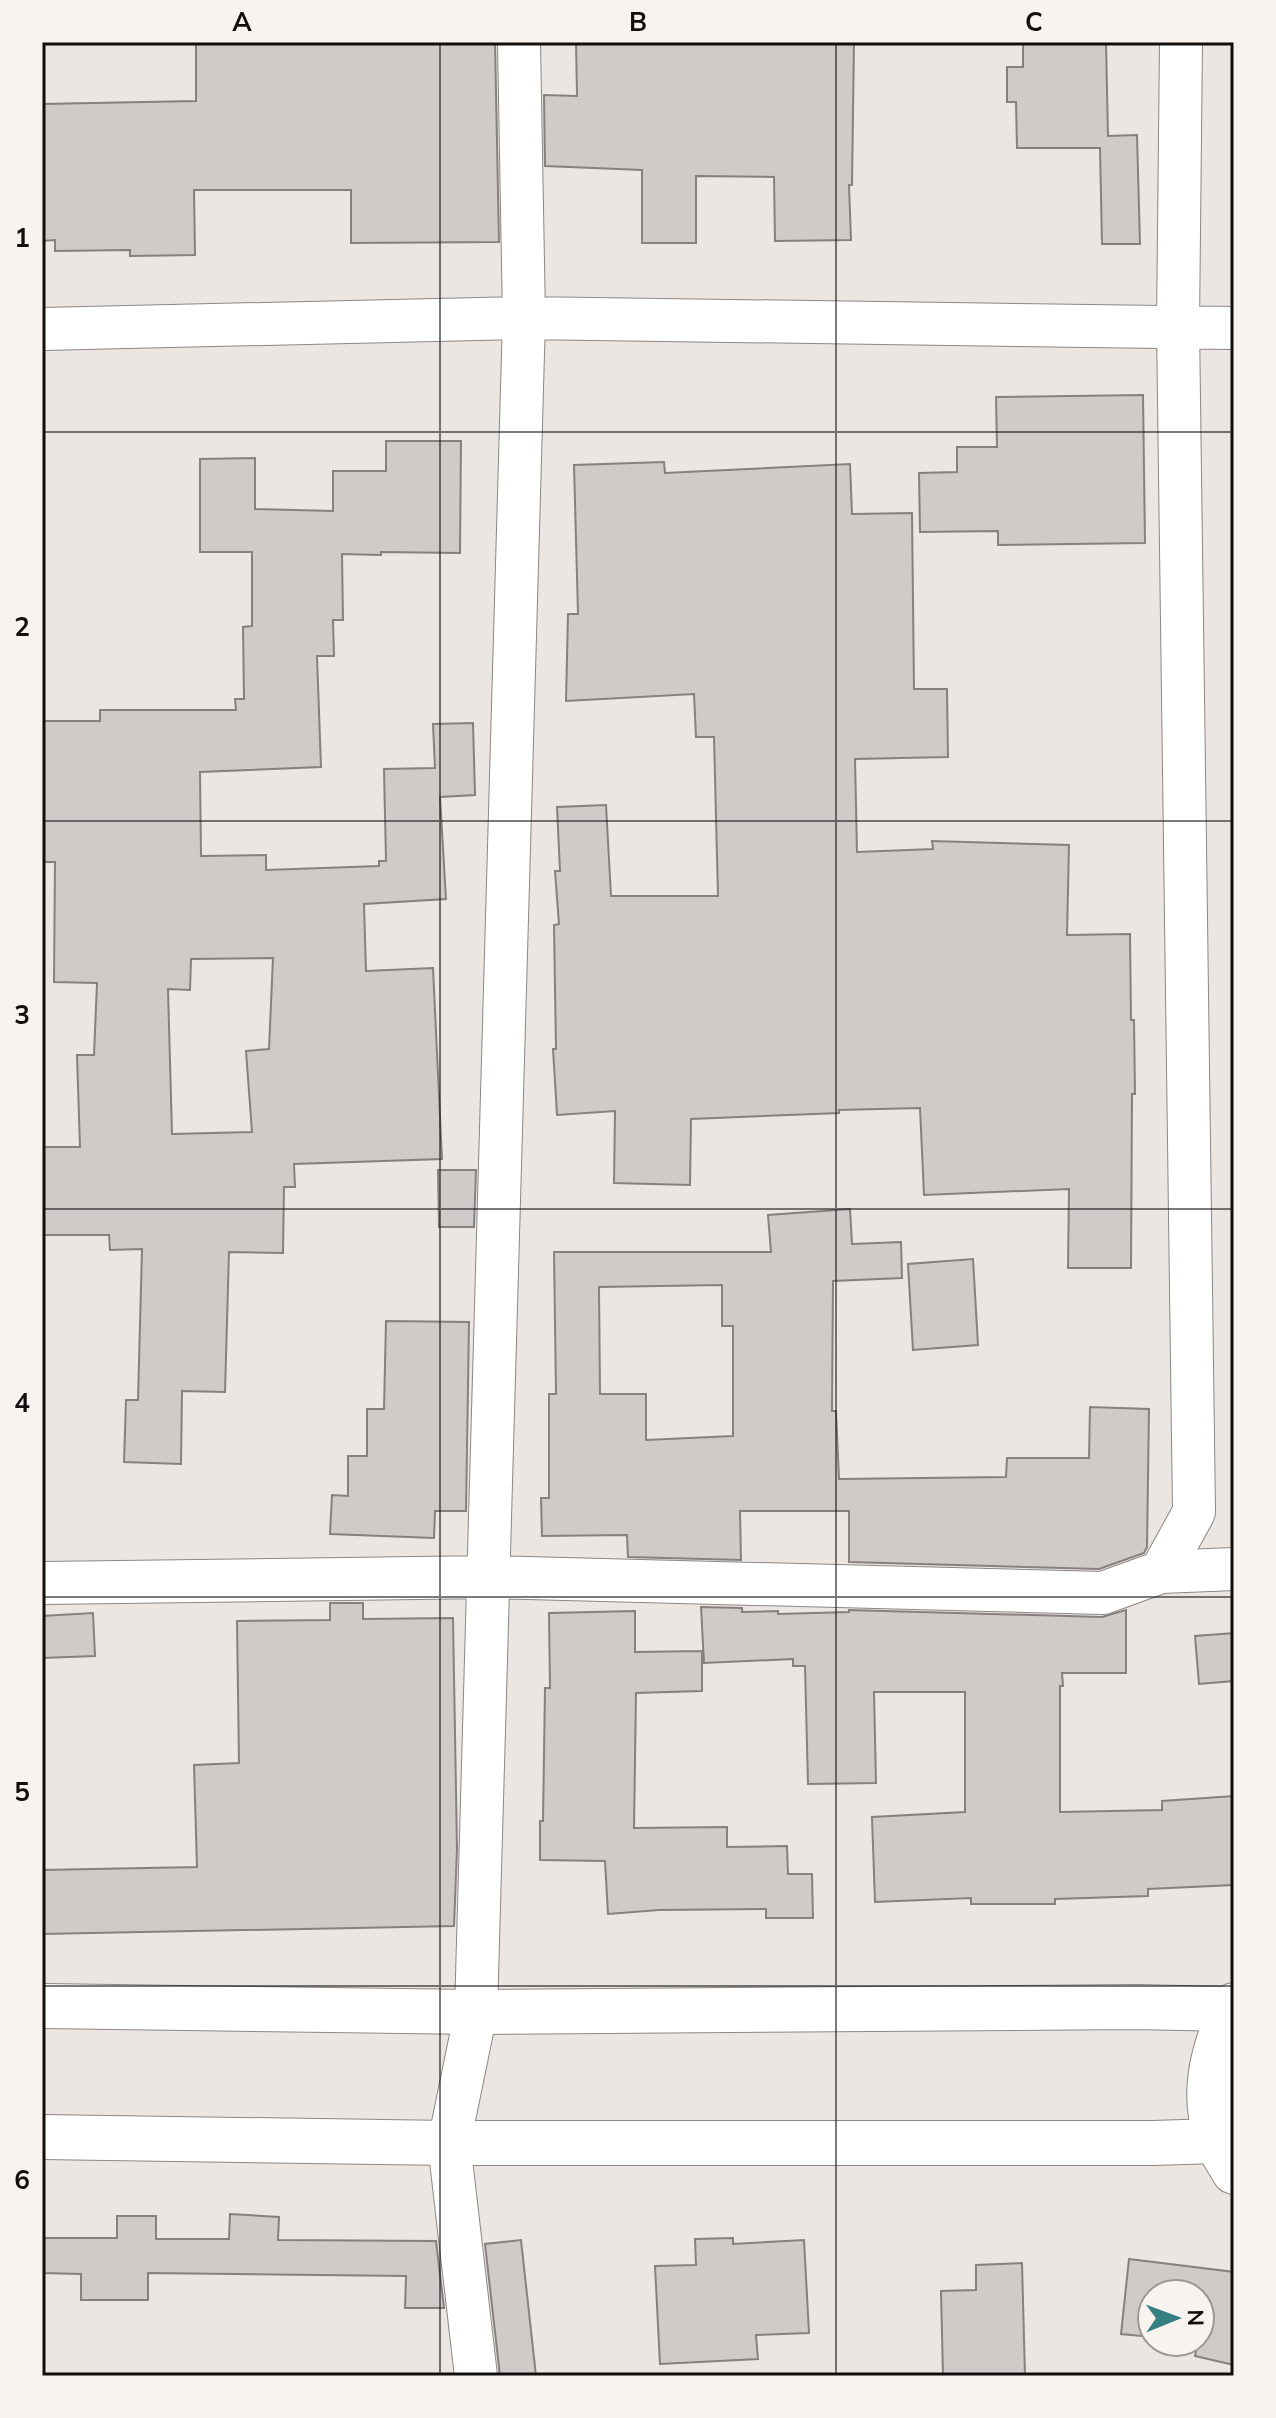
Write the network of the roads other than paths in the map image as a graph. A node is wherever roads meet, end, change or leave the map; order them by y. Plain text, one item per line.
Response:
1 (519, 42) edge
2 (1181, 42) edge
3 (524, 318) junction
4 (1178, 325) junction
5 (1234, 328) edge
6 (42, 329) edge
7 (1234, 1569) edge
8 (1161, 1572) junction
9 (489, 1577) junction
10 (42, 1583) edge
11 (42, 2006) edge
12 (1232, 2007) edge
13 (476, 2012) junction
14 (42, 2137) edge
15 (449, 2143) junction
16 (1225, 2156) edge
17 (476, 2376) edge

1 - 3 street
2 - 4 street
3 - 4 street
3 - 6 street
3 - 9 street
4 - 5 street
4 - 8 street
7 - 8 street
8 - 9 street
9 - 10 street
9 - 13 street
11 - 13 main road
12 - 13 main road
12 - 16 main road
13 - 15 street
14 - 15 main road
15 - 16 main road
15 - 17 street

